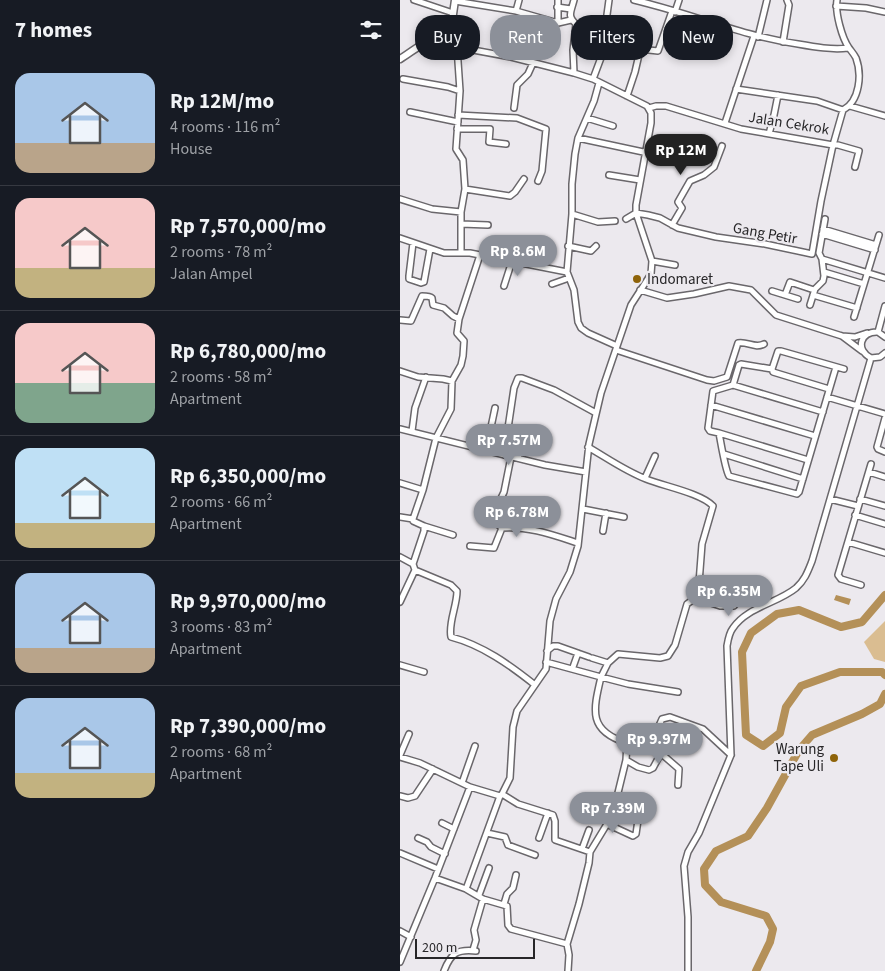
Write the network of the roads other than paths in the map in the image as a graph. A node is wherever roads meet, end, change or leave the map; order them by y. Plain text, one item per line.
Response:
1 (414, 0) edge
2 (455, 0) edge
3 (519, 0) edge
4 (558, 0) edge
5 (574, 0) edge
6 (609, 0) edge
7 (634, 0) edge
8 (678, 0) edge
9 (767, 0) edge
10 (787, 0) edge
11 (836, 3) edge
12 (557, 7) junction
13 (572, 10) junction
14 (516, 11) junction
15 (673, 11) junction
16 (885, 12) edge
17 (452, 13) joint
18 (530, 15) edge
19 (558, 15) edge
20 (571, 20) joint
21 (561, 22) edge
22 (756, 36) junction
23 (782, 42) junction
24 (848, 48) junction
25 (415, 49) edge
26 (653, 50) edge
27 (480, 51) edge
28 (400, 59) edge
29 (458, 60) edge
30 (573, 60) edge
31 (637, 60) edge
32 (533, 64) junction
33 (574, 73) junction
34 (403, 79) dead end
35 (593, 79) junction
36 (599, 83) junction
37 (736, 89) junction
38 (460, 91) junction
39 (778, 95) junction
40 (628, 96) junction
41 (850, 106) junction
42 (514, 108) dead end
43 (649, 108) junction
44 (843, 110) junction
45 (410, 112) dead end
46 (458, 115) junction
47 (885, 116) edge
48 (587, 118) junction
49 (458, 122) junction
50 (725, 123) junction
51 (613, 126) dead end
52 (457, 129) junction
53 (769, 134) junction
54 (578, 138) junction
55 (506, 144) dead end
56 (833, 145) junction
57 (722, 146) dead end
58 (645, 152) junction
59 (662, 156) dead end
60 (855, 167) dead end
61 (609, 176) dead end
62 (524, 179) dead end
63 (640, 180) junction
64 (538, 181) dead end
65 (465, 189) junction
66 (400, 199) edge
67 (461, 212) junction
68 (636, 213) junction
69 (572, 214) junction
70 (626, 219) dead end
71 (825, 219) dead end
72 (615, 221) dead end
73 (462, 224) junction
74 (488, 225) dead end
75 (672, 225) junction
76 (823, 232) junction
77 (879, 235) dead end
78 (400, 238) edge
79 (413, 243) junction
80 (568, 246) junction
81 (596, 246) dead end
82 (875, 248) junction
83 (430, 249) junction
84 (462, 253) junction
85 (480, 256) junction
86 (652, 260) junction
87 (822, 260) junction
88 (512, 261) junction
89 (675, 265) dead end
90 (567, 272) junction
91 (824, 272) junction
92 (868, 273) junction
93 (569, 278) junction
94 (885, 278) edge
95 (552, 284) dead end
96 (864, 284) junction
97 (504, 286) dead end
98 (640, 290) junction
99 (772, 291) dead end
100 (814, 293) junction
101 (784, 295) junction
102 (798, 299) dead end
103 (810, 305) dead end
104 (885, 306) edge
105 (857, 308) junction
106 (854, 317) dead end
107 (459, 318) junction
108 (400, 320) edge
109 (878, 332) junction
110 (867, 333) junction
111 (842, 336) junction
112 (885, 337) edge
113 (764, 344) dead end
114 (617, 348) junction
115 (862, 352) junction
116 (885, 354) edge
117 (871, 358) junction
118 (836, 367) junction
119 (772, 369) junction
120 (844, 369) dead end
121 (400, 371) edge
122 (426, 377) junction
123 (452, 381) junction
124 (733, 385) junction
125 (830, 389) junction
126 (827, 397) junction
127 (711, 405) junction
128 (856, 406) junction
129 (495, 408) dead end
130 (823, 412) junction
131 (596, 413) junction
132 (885, 414) edge
133 (885, 421) edge
134 (400, 429) edge
135 (412, 431) junction
136 (719, 433) junction
137 (524, 434) dead end
138 (815, 436) junction
139 (436, 438) junction
140 (588, 447) junction
141 (486, 451) junction
142 (885, 452) edge
143 (724, 454) junction
144 (504, 455) junction
145 (654, 456) dead end
146 (511, 457) junction
147 (518, 458) junction
148 (808, 460) junction
149 (871, 464) dead end
150 (586, 472) junction
151 (869, 472) junction
152 (885, 477) edge
153 (645, 478) junction
154 (803, 479) junction
155 (400, 483) edge
156 (423, 490) junction
157 (830, 499) junction
158 (860, 499) junction
159 (858, 506) junction
160 (885, 506) edge
161 (583, 509) junction
162 (606, 513) junction
163 (855, 515) junction
164 (400, 517) edge
165 (624, 517) dead end
166 (413, 519) junction
167 (885, 524) edge
168 (424, 526) junction
169 (502, 528) junction
170 (603, 531) dead end
171 (453, 535) dead end
172 (848, 542) junction
173 (578, 543) junction
174 (470, 546) dead end
175 (885, 553) edge
176 (400, 557) edge
177 (413, 564) junction
178 (415, 570) junction
179 (861, 585) dead end
180 (400, 587) edge
181 (749, 588) dead end
182 (406, 589) junction
183 (696, 598) junction
184 (400, 602) edge
185 (547, 652) junction
186 (578, 653) junction
187 (546, 662) junction
188 (608, 663) junction
189 (400, 665) edge
190 (573, 667) dead end
191 (424, 672) dead end
192 (600, 677) junction
193 (535, 685) junction
194 (678, 692) dead end
195 (409, 734) dead end
196 (627, 743) junction
197 (475, 746) dead end
198 (650, 746) junction
199 (660, 753) junction
200 (731, 755) junction
201 (400, 756) edge
202 (626, 760) junction
203 (433, 769) junction
204 (462, 783) junction
205 (678, 785) dead end
206 (470, 787) junction
207 (501, 795) junction
208 (400, 796) edge
209 (548, 813) junction
210 (639, 813) dead end
211 (442, 823) dead end
212 (607, 824) junction
213 (454, 829) junction
214 (589, 830) dead end
215 (487, 833) junction
216 (418, 838) dead end
217 (539, 838) dead end
218 (582, 849) junction
219 (590, 852) junction
220 (400, 854) edge
221 (445, 854) junction
222 (535, 855) dead end
223 (489, 868) dead end
224 (438, 869) junction
225 (516, 875) dead end
226 (435, 878) junction
227 (466, 889) junction
228 (481, 897) junction
229 (504, 904) junction
230 (400, 931) edge
231 (412, 937) junction
232 (567, 944) junction
233 (400, 962) edge
234 (444, 971) edge
235 (568, 971) edge
236 (688, 971) edge

1 - 17 street
2 - 14 street
2 - 17 main road
3 - 14 street
4 - 12 street
5 - 13 street
6 - 35 street
7 - 15 street
8 - 15 street
9 - 22 street
10 - 23 street
11 - 16 street
11 - 24 street
12 - 13 street
12 - 19 street
13 - 20 street
14 - 18 street
15 - 22 street
15 - 26 street
20 - 21 street
22 - 23 street
22 - 37 street
23 - 24 street
24 - 41 street
25 - 28 main road
27 - 32 street
29 - 38 street
30 - 33 street
31 - 40 street
32 - 33 street
32 - 42 street
33 - 35 street
34 - 38 street
35 - 36 street
36 - 40 street
36 - 48 street
37 - 39 street
37 - 50 street
38 - 46 street
39 - 44 street
39 - 53 street
40 - 43 street
41 - 44 street, Jalan Cekrok
41 - 47 street
43 - 50 street, Jalan Cekrok
43 - 58 street
44 - 56 street, Jalan Cekrok
45 - 49 street
46 - 49 street
46 - 64 street
48 - 51 street
48 - 54 street
49 - 52 street
50 - 53 street, Jalan Cekrok
52 - 55 street
52 - 65 street
53 - 56 street, Jalan Cekrok
54 - 58 street
54 - 69 street
56 - 60 street
56 - 75 street, Gang Petir
57 - 75 street
58 - 59 street
58 - 63 street
61 - 63 street
62 - 65 street
63 - 68 street
65 - 67 street
66 - 67 street
67 - 73 street
68 - 70 street
68 - 75 street, Gang Petir
68 - 86 street
69 - 72 street
69 - 80 street
71 - 76 street
73 - 74 street
73 - 84 street
76 - 82 street
76 - 87 street
77 - 82 street
78 - 79 street
79 - 83 street
79 - 83 street
80 - 81 street
80 - 90 street
82 - 92 street
83 - 84 street
84 - 85 street
85 - 88 street
85 - 107 street
86 - 89 street
86 - 98 street
87 - 91 street
87 - 92 street
88 - 90 street
88 - 97 street
90 - 93 street
91 - 96 street
91 - 100 street
92 - 94 street
92 - 96 street
93 - 95 street
93 - 114 street
96 - 105 street
98 - 111 street
98 - 114 street
99 - 101 street
100 - 101 street
100 - 103 street
100 - 105 street
101 - 102 street
104 - 109 street
105 - 106 street
107 - 108 street
107 - 123 street
109 - 110 street
109 - 112 street
110 - 111 street
110 - 115 street
111 - 115 street
113 - 114 street
114 - 131 street
115 - 117 street
116 - 117 street
117 - 128 street
118 - 119 street
118 - 120 street
118 - 125 street
119 - 124 street
119 - 125 street
121 - 122 street
122 - 123 street
122 - 135 street
123 - 139 street
124 - 127 street
124 - 130 street
125 - 126 street
126 - 128 street
126 - 130 street
127 - 136 street
127 - 138 street
128 - 132 street
128 - 157 street
129 - 141 street
130 - 138 street
131 - 140 street
131 - 144 street
133 - 142 street
134 - 135 street
135 - 139 street
136 - 143 street
136 - 148 street
137 - 147 street
138 - 148 street
139 - 141 street
139 - 156 street
140 - 150 street
140 - 153 street
141 - 144 street
143 - 154 street
143 - 154 street
144 - 146 street
145 - 153 street
146 - 147 street
146 - 169 street
147 - 150 street
148 - 154 street
149 - 151 street
150 - 161 street
151 - 152 street
151 - 158 street
153 - 183 street
155 - 156 street
156 - 166 street
157 - 159 street
157 - 200 street
158 - 159 street
158 - 160 street
159 - 163 street
161 - 162 street
161 - 173 street
162 - 165 street
162 - 170 street
163 - 167 street
163 - 172 street
164 - 166 street
166 - 168 street
168 - 171 street
168 - 177 street
169 - 173 street
169 - 174 street
172 - 175 street
172 - 179 street
173 - 185 street
176 - 177 street
177 - 178 street
178 - 182 street
178 - 193 street
180 - 182 street
181 - 183 street
182 - 184 street
183 - 188 street
185 - 186 street
185 - 187 street
186 - 188 street
186 - 190 street
187 - 192 street
187 - 193 street
188 - 192 street
189 - 191 street
192 - 194 street
192 - 196 street
193 - 207 street
195 - 201 street
196 - 198 street
196 - 202 street
197 - 204 street
198 - 199 street
198 - 200 street
199 - 202 street
199 - 205 street
200 - 236 street
201 - 203 street
202 - 212 street
203 - 204 street
203 - 208 street
204 - 206 street
206 - 207 street
206 - 213 street
207 - 209 street
207 - 215 street
209 - 217 street
209 - 218 street
210 - 212 street
211 - 213 street
212 - 219 street
213 - 221 street
214 - 218 street
215 - 222 street
215 - 227 street
216 - 221 street
218 - 219 street
219 - 232 street
220 - 224 street
221 - 224 street
223 - 228 street
224 - 226 street
225 - 229 street
226 - 227 street
226 - 231 street
227 - 228 street
228 - 229 street
228 - 234 street
229 - 232 street
230 - 231 street
231 - 233 street
232 - 235 street

